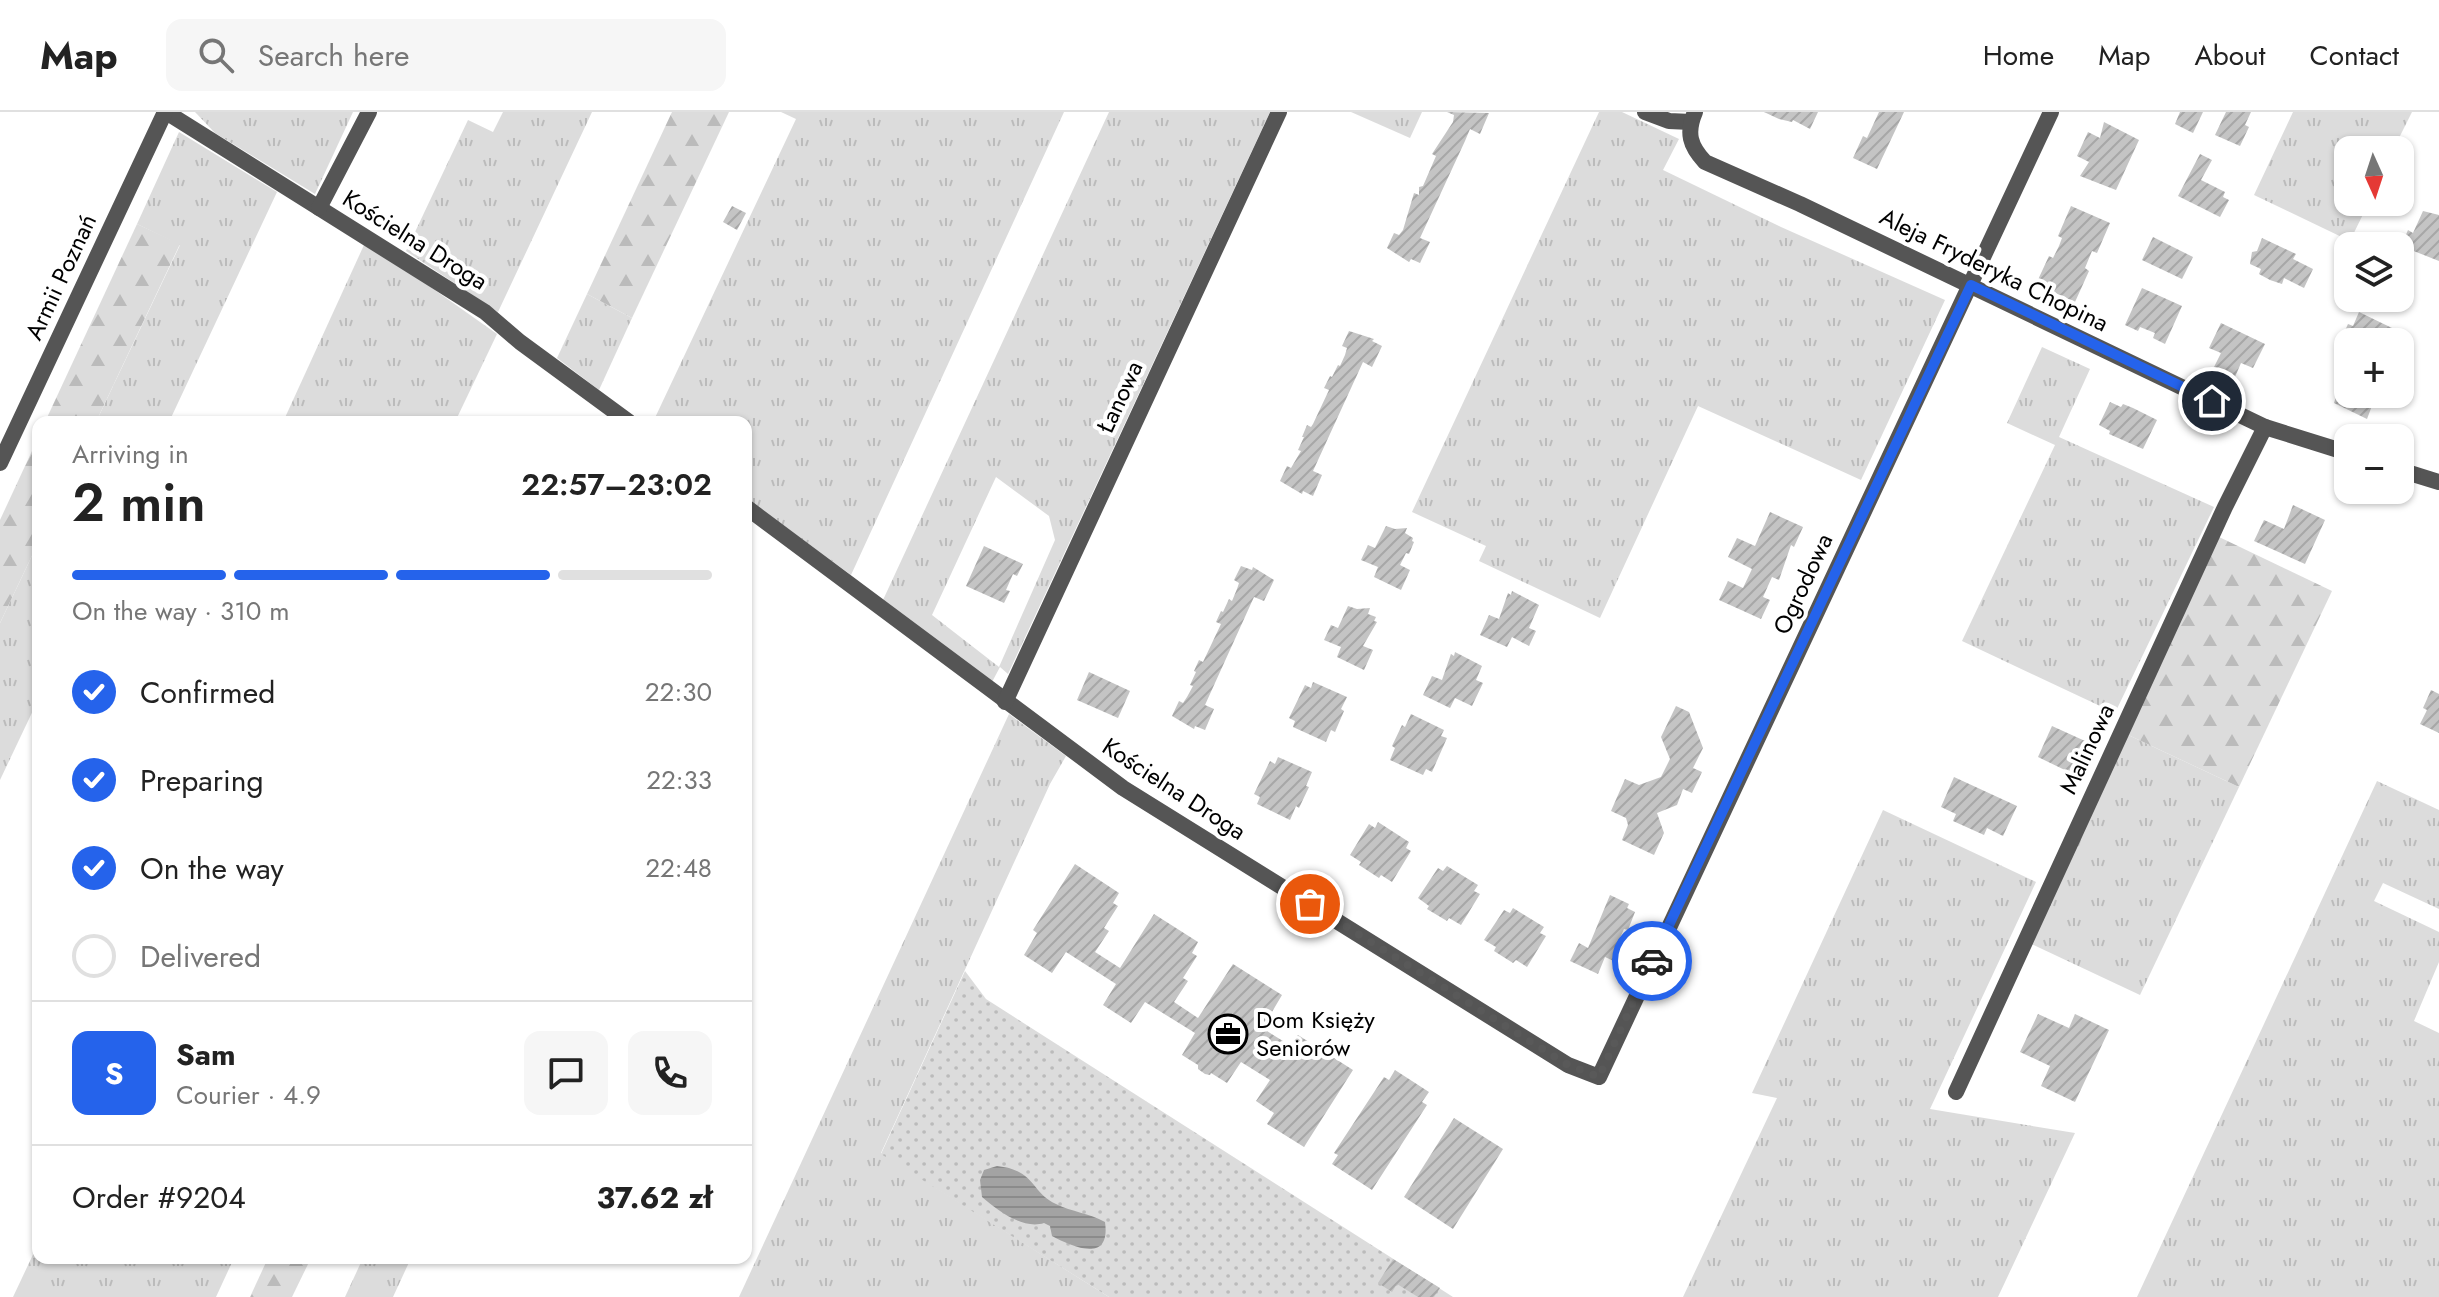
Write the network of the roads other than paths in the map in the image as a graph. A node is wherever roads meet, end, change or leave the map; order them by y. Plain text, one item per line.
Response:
1 (166, 112) edge
2 (369, 112) edge
3 (1279, 112) edge
4 (1645, 112) edge
5 (2051, 112) edge
6 (1693, 117) edge
7 (319, 208) junction
8 (1971, 285) junction
9 (621, 416) edge
10 (2265, 427) junction
11 (2334, 449) edge
12 (0, 463) edge
13 (2414, 474) edge
14 (2439, 482) edge
15 (752, 512) edge
16 (1005, 702) junction
17 (1599, 1077) joint
18 (1956, 1092) dead end

1 - 7 street, Kościelna Droga
1 - 12 street, Armii Poznań
2 - 7 street
3 - 16 street, Łanowa
4 - 6 street, Aleja Fryderyka Chopina
5 - 8 street, Ogrodowa
6 - 8 street, Aleja Fryderyka Chopina
7 - 9 street, Kościelna Droga
8 - 10 street, Aleja Fryderyka Chopina
8 - 17 street, Ogrodowa
10 - 11 street, Aleja Fryderyka Chopina
10 - 18 street, Malinowa
13 - 14 street
15 - 16 street, Kościelna Droga
16 - 17 street, Kościelna Droga

